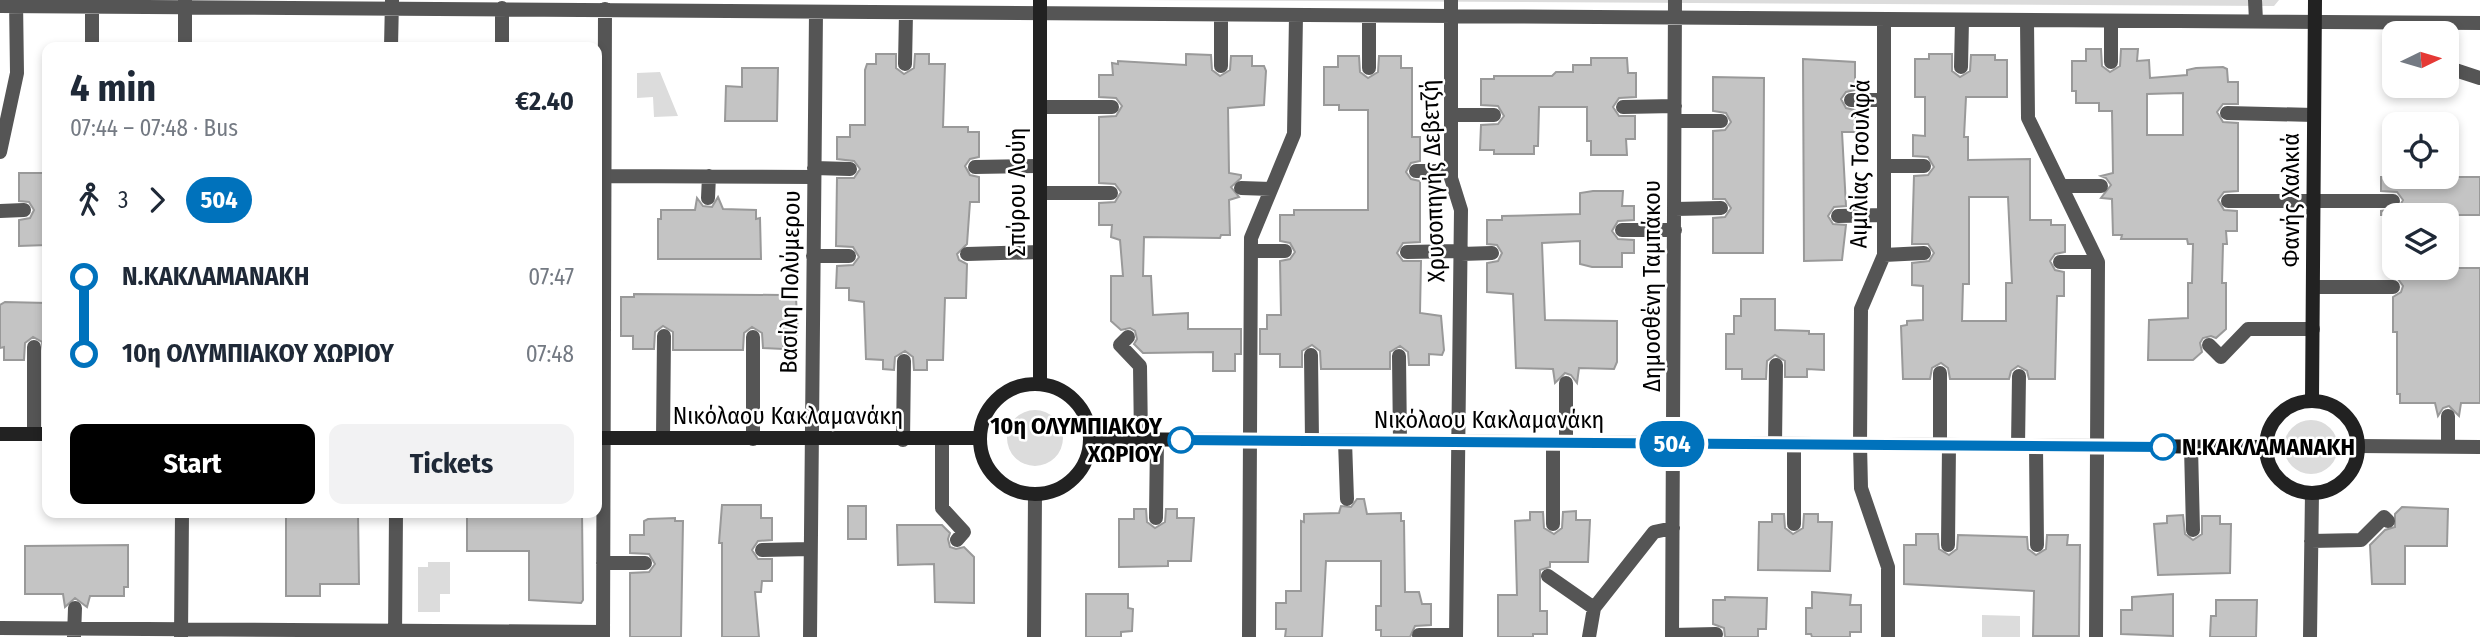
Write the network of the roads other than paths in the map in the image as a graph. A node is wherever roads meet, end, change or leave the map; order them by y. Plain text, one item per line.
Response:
1 (1290, 0) edge
2 (1451, 0) edge
3 (1675, 0) edge
4 (2255, 0) edge
5 (2315, 0) edge
6 (16, 3) edge
7 (185, 4) edge
8 (392, 4) edge
9 (0, 6) edge
10 (92, 6) junction
11 (610, 6) edge
12 (783, 6) edge
13 (1040, 7) edge
14 (502, 8) junction
15 (816, 12) junction
16 (906, 12) junction
17 (1221, 16) junction
18 (1293, 16) junction
19 (1369, 16) junction
20 (1451, 17) junction
21 (1675, 19) junction
22 (1884, 20) junction
23 (1962, 20) junction
24 (2027, 20) junction
25 (2112, 21) junction
26 (2256, 22) junction
27 (2315, 22) junction
28 (2480, 23) edge
29 (2459, 24) edge
30 (2382, 27) edge
31 (92, 42) edge
32 (185, 42) edge
33 (391, 42) edge
34 (502, 42) dead end
35 (2112, 62) dead end
36 (905, 64) dead end
37 (1221, 66) dead end
38 (1961, 67) dead end
39 (1369, 68) dead end
40 (2459, 71) edge
41 (2480, 78) edge
42 (1851, 100) dead end
43 (1884, 100) junction
44 (1040, 107) junction
45 (1112, 107) dead end
46 (1623, 107) dead end
47 (1675, 113) junction
48 (2227, 113) dead end
49 (1451, 115) junction
50 (1494, 115) dead end
51 (2314, 115) junction
52 (1721, 121) dead end
53 (0, 152) edge
54 (1040, 166) junction
55 (1884, 166) junction
56 (1924, 166) dead end
57 (975, 167) dead end
58 (850, 169) dead end
59 (602, 171) edge
60 (814, 172) junction
61 (1416, 172) dead end
62 (1451, 172) junction
63 (709, 176) junction
64 (2101, 186) dead end
65 (2061, 187) junction
66 (1241, 188) dead end
67 (1271, 190) junction
68 (1040, 193) junction
69 (1111, 193) dead end
70 (708, 198) dead end
71 (2314, 200) junction
72 (2228, 201) dead end
73 (2393, 201) dead end
74 (1720, 208) dead end
75 (1675, 209) junction
76 (24, 210) dead end
77 (0, 211) edge
78 (1884, 215) junction
79 (1838, 216) dead end
80 (1622, 230) dead end
81 (1675, 230) junction
82 (1251, 251) junction
83 (1285, 251) dead end
84 (1407, 251) dead end
85 (1460, 252) junction
86 (1040, 253) junction
87 (1492, 253) dead end
88 (1924, 253) dead end
89 (967, 254) dead end
90 (1884, 255) junction
91 (813, 256) junction
92 (849, 256) dead end
93 (2060, 262) dead end
94 (2098, 262) junction
95 (2313, 287) junction
96 (2393, 287) dead end
97 (2313, 329) junction
98 (664, 337) dead end
99 (753, 337) dead end
100 (1128, 337) dead end
101 (2209, 345) dead end
102 (34, 347) dead end
103 (1311, 355) dead end
104 (1399, 356) dead end
105 (904, 361) dead end
106 (1776, 365) dead end
107 (1940, 373) dead end
108 (2019, 376) dead end
109 (1040, 383) junction
110 (1566, 383) dead end
111 (2312, 400) junction
112 (2448, 416) dead end
113 (0, 434) edge
114 (41, 434) edge
115 (602, 438) edge
116 (663, 438) junction
117 (753, 439) junction
118 (811, 439) junction
119 (942, 439) junction
120 (979, 439) junction
121 (1090, 439) junction
122 (903, 440) junction
123 (1141, 440) junction
124 (1157, 440) junction
125 (1250, 441) junction
126 (1312, 441) junction
127 (1345, 441) junction
128 (1400, 442) junction
129 (1458, 442) junction
130 (1560, 443) junction
131 (1674, 444) junction
132 (1775, 444) junction
133 (1794, 444) junction
134 (1860, 444) junction
135 (1945, 445) junction
136 (2018, 446) junction
137 (2036, 446) junction
138 (2095, 446) junction
139 (2358, 446) junction
140 (2191, 447) junction
141 (2265, 447) junction
142 (2448, 447) junction
143 (2480, 447) edge
144 (2312, 493) junction
145 (1035, 494) junction
146 (1347, 499) dead end
147 (182, 518) edge
148 (396, 518) edge
149 (602, 518) edge
150 (1156, 518) dead end
151 (2388, 521) dead end
152 (1553, 524) dead end
153 (1794, 524) dead end
154 (1673, 528) junction
155 (2193, 530) dead end
156 (957, 540) dead end
157 (2311, 541) junction
158 (1948, 545) dead end
159 (2037, 545) dead end
160 (810, 549) junction
161 (762, 550) dead end
162 (645, 563) dead end
163 (603, 564) junction
164 (1548, 576) dead end
165 (75, 608) dead end
166 (1594, 608) junction
167 (0, 628) edge
168 (74, 633) edge
169 (181, 633) edge
170 (395, 634) edge
171 (1716, 634) dead end
172 (603, 635) edge
173 (1419, 635) dead end
174 (1456, 636) edge
175 (1672, 636) edge
176 (810, 637) edge
177 (1034, 637) edge
178 (1250, 637) edge
179 (1589, 637) edge
180 (1875, 637) edge
181 (1888, 637) edge
182 (2096, 637) edge
183 (2311, 637) edge

1 - 18 street
2 - 20 street, Χρυσοπηγής Δεβετζή
3 - 21 street, Δημοσθένη Ταμπάκου
4 - 26 street
5 - 27 street, Φανής Χαλκιά
6 - 9 street
6 - 10 street
6 - 53 street
7 - 8 street
7 - 10 street
7 - 32 street
8 - 14 street
8 - 33 street
10 - 31 street
11 - 12 street
11 - 14 street
11 - 59 street
12 - 15 street
13 - 16 street
13 - 17 street
13 - 44 street, Σπύρου Λούη
14 - 34 street
15 - 16 street
15 - 60 street, Βασίλη Πολύμερου
16 - 36 street
17 - 18 street
17 - 37 street
18 - 19 street
18 - 67 street
19 - 20 street
19 - 39 street
20 - 21 street
20 - 49 street, Χρυσοπηγής Δεβετζή
21 - 22 street
21 - 47 street, Δημοσθένη Ταμπάκου
22 - 23 street
22 - 43 street, Αιμιλίας Τσουλφά
23 - 24 street
23 - 38 street
24 - 25 street
24 - 65 street
25 - 26 street
25 - 35 street
26 - 27 street
27 - 30 street
27 - 51 street, Φανής Χαλκιά
28 - 29 street
40 - 41 street
42 - 43 street
43 - 55 street, Αιμιλίας Τσουλφά
44 - 45 street
44 - 54 street, Σπύρου Λούη
46 - 47 street
47 - 52 street
47 - 75 street, Δημοσθένη Ταμπάκου
48 - 51 street
49 - 50 street
49 - 62 street, Χρυσοπηγής Δεβετζή
51 - 71 street, Φανής Χαλκιά
54 - 57 street
54 - 68 street, Σπύρου Λούη
55 - 56 street
55 - 78 street, Αιμιλίας Τσουλφά
58 - 60 street
59 - 63 street
60 - 63 street
60 - 91 street, Βασίλη Πολύμερου
61 - 62 street
62 - 85 street, Χρυσοπηγής Δεβετζή
63 - 70 street
64 - 65 street
65 - 94 street
66 - 67 street
67 - 82 street
68 - 69 street
68 - 86 street, Σπύρου Λούη
71 - 72 street
71 - 73 street
71 - 95 street, Φανής Χαλκιά
74 - 75 street
75 - 81 street, Δημοσθένη Ταμπάκου
76 - 77 street
78 - 79 street
78 - 90 street, Αιμιλίας Τσουλφά
80 - 81 street
81 - 131 street, Δημοσθένη Ταμπάκου
82 - 83 street
82 - 125 street
84 - 85 street
85 - 87 street
85 - 129 street, Χρυσοπηγής Δεβετζή
86 - 89 street
86 - 109 street, Σπύρου Λούη
88 - 90 street
90 - 134 street, Αιμιλίας Τσουλφά
91 - 92 street
91 - 118 street, Βασίλη Πολύμερου
93 - 94 street
94 - 138 street
95 - 96 street
95 - 97 street, Φανής Χαλκιά
97 - 101 street
97 - 111 street, Φανής Χαλκιά
98 - 116 street
99 - 117 street
100 - 123 street
102 - 114 street
103 - 126 street
104 - 128 street
105 - 122 street
106 - 132 street
107 - 135 street
108 - 136 street
109 - 120 street
109 - 121 street
110 - 130 street
111 - 139 street
111 - 141 street
112 - 142 street
113 - 114 street
115 - 116 street, Νικόλαου Κακλαμανάκη
116 - 117 street, Νικόλαου Κακλαμανάκη
117 - 118 street, Νικόλαου Κακλαμανάκη
118 - 122 street, Νικόλαου Κακλαμανάκη
118 - 160 street, Βασίλη Πολύμερου
119 - 120 street, Νικόλαου Κακλαμανάκη
119 - 122 street, Νικόλαου Κακλαμανάκη
119 - 156 street
120 - 145 street
121 - 123 street, Νικόλαου Κακλαμανάκη
121 - 145 street
123 - 124 street, Νικόλαου Κακλαμανάκη
124 - 125 street, Νικόλαου Κακλαμανάκη
124 - 150 street
125 - 126 street, Νικόλαου Κακλαμανάκη
125 - 178 street
126 - 127 street, Νικόλαου Κακλαμανάκη
127 - 128 street, Νικόλαου Κακλαμανάκη
127 - 146 street
128 - 129 street, Νικόλαου Κακλαμανάκη
129 - 130 street, Νικόλαου Κακλαμανάκη
129 - 174 street, Χρυσοπηγής Δεβετζή
130 - 131 street, Νικόλαου Κακλαμανάκη
130 - 152 street
131 - 132 street, Νικόλαου Κακλαμανάκη
131 - 154 street, Δημοσθένη Ταμπάκου
132 - 133 street, Νικόλαου Κακλαμανάκη
133 - 134 street, Νικόλαου Κακλαμανάκη
133 - 153 street
134 - 135 street, Νικόλαου Κακλαμανάκη
134 - 181 street, Αιμιλίας Τσουλφά
135 - 136 street, Νικόλαου Κακλαμανάκη
135 - 158 street
136 - 137 street, Νικόλαου Κακλαμανάκη
137 - 138 street, Νικόλαου Κακλαμανάκη
137 - 159 street
138 - 140 street, Νικόλαου Κακλαμανάκη
138 - 182 street
139 - 142 street
139 - 144 street
140 - 141 street, Νικόλαου Κακλαμανάκη
140 - 155 street
141 - 144 street
142 - 143 street
144 - 157 street
145 - 177 street
147 - 169 street
148 - 170 street
149 - 163 street
151 - 157 street
154 - 166 street
154 - 175 street, Δημοσθένη Ταμπάκου
157 - 183 street
160 - 161 street
160 - 176 street, Βασίλη Πολύμερου
162 - 163 street
163 - 172 street
164 - 166 street
165 - 168 street
166 - 179 street
167 - 168 street
168 - 169 street
169 - 170 street
170 - 172 street
171 - 175 street
173 - 174 street
180 - 181 street

